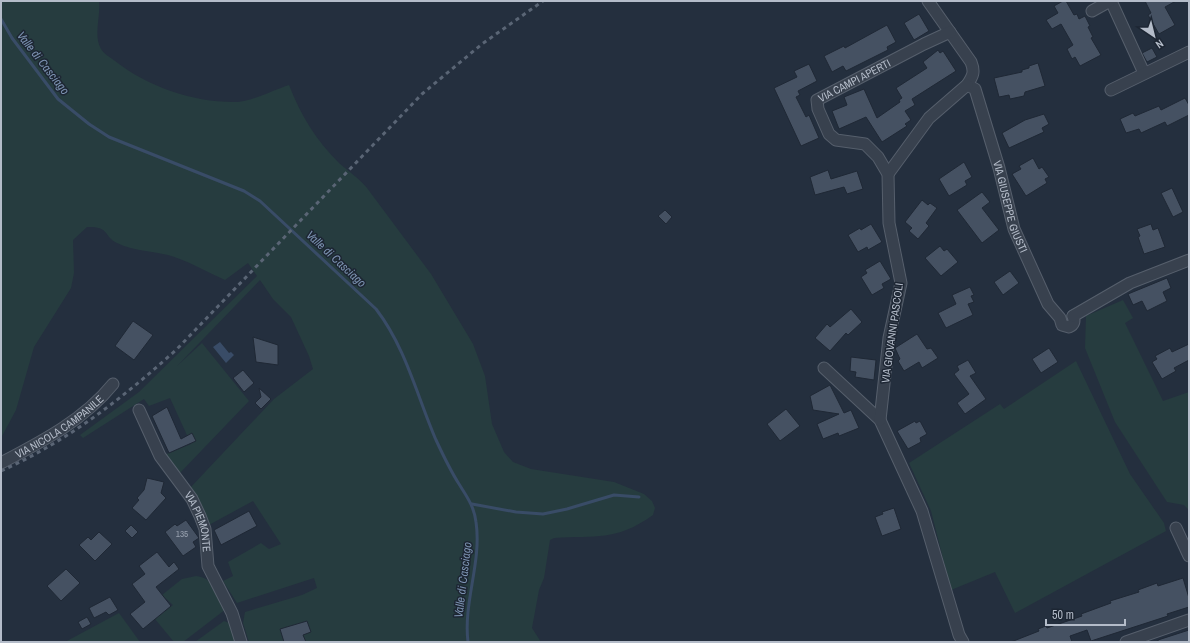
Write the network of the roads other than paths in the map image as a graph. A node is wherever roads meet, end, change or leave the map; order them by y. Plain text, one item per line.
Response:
1 (928, 1) edge
2 (1110, 1) edge
3 (1092, 11) dead end
4 (950, 32) junction
5 (1189, 52) edge
6 (1144, 73) junction
7 (971, 87) junction
8 (1111, 90) dead end
9 (888, 174) junction
10 (1189, 260) edge
11 (824, 368) dead end
12 (113, 384) dead end
13 (139, 410) dead end
14 (880, 420) junction
15 (1, 463) edge
16 (1176, 528) dead end
17 (1189, 556) edge
18 (1189, 620) edge
19 (241, 642) edge
20 (963, 642) edge
21 (1126, 642) edge

1 - 4 street
2 - 3 street
2 - 6 street
4 - 7 street
4 - 9 street, VIA CAMPI APERTI
5 - 6 street
6 - 8 street
7 - 9 street
7 - 10 street, VIA GIUSEPPE GIUSTI
9 - 14 street, VIA GIOVANNI PASCOLI
11 - 14 street
12 - 15 street, VIA NICOLA CAMPANILE
13 - 19 street, VIA PIEMONTE
14 - 20 street
16 - 17 street
18 - 21 street

